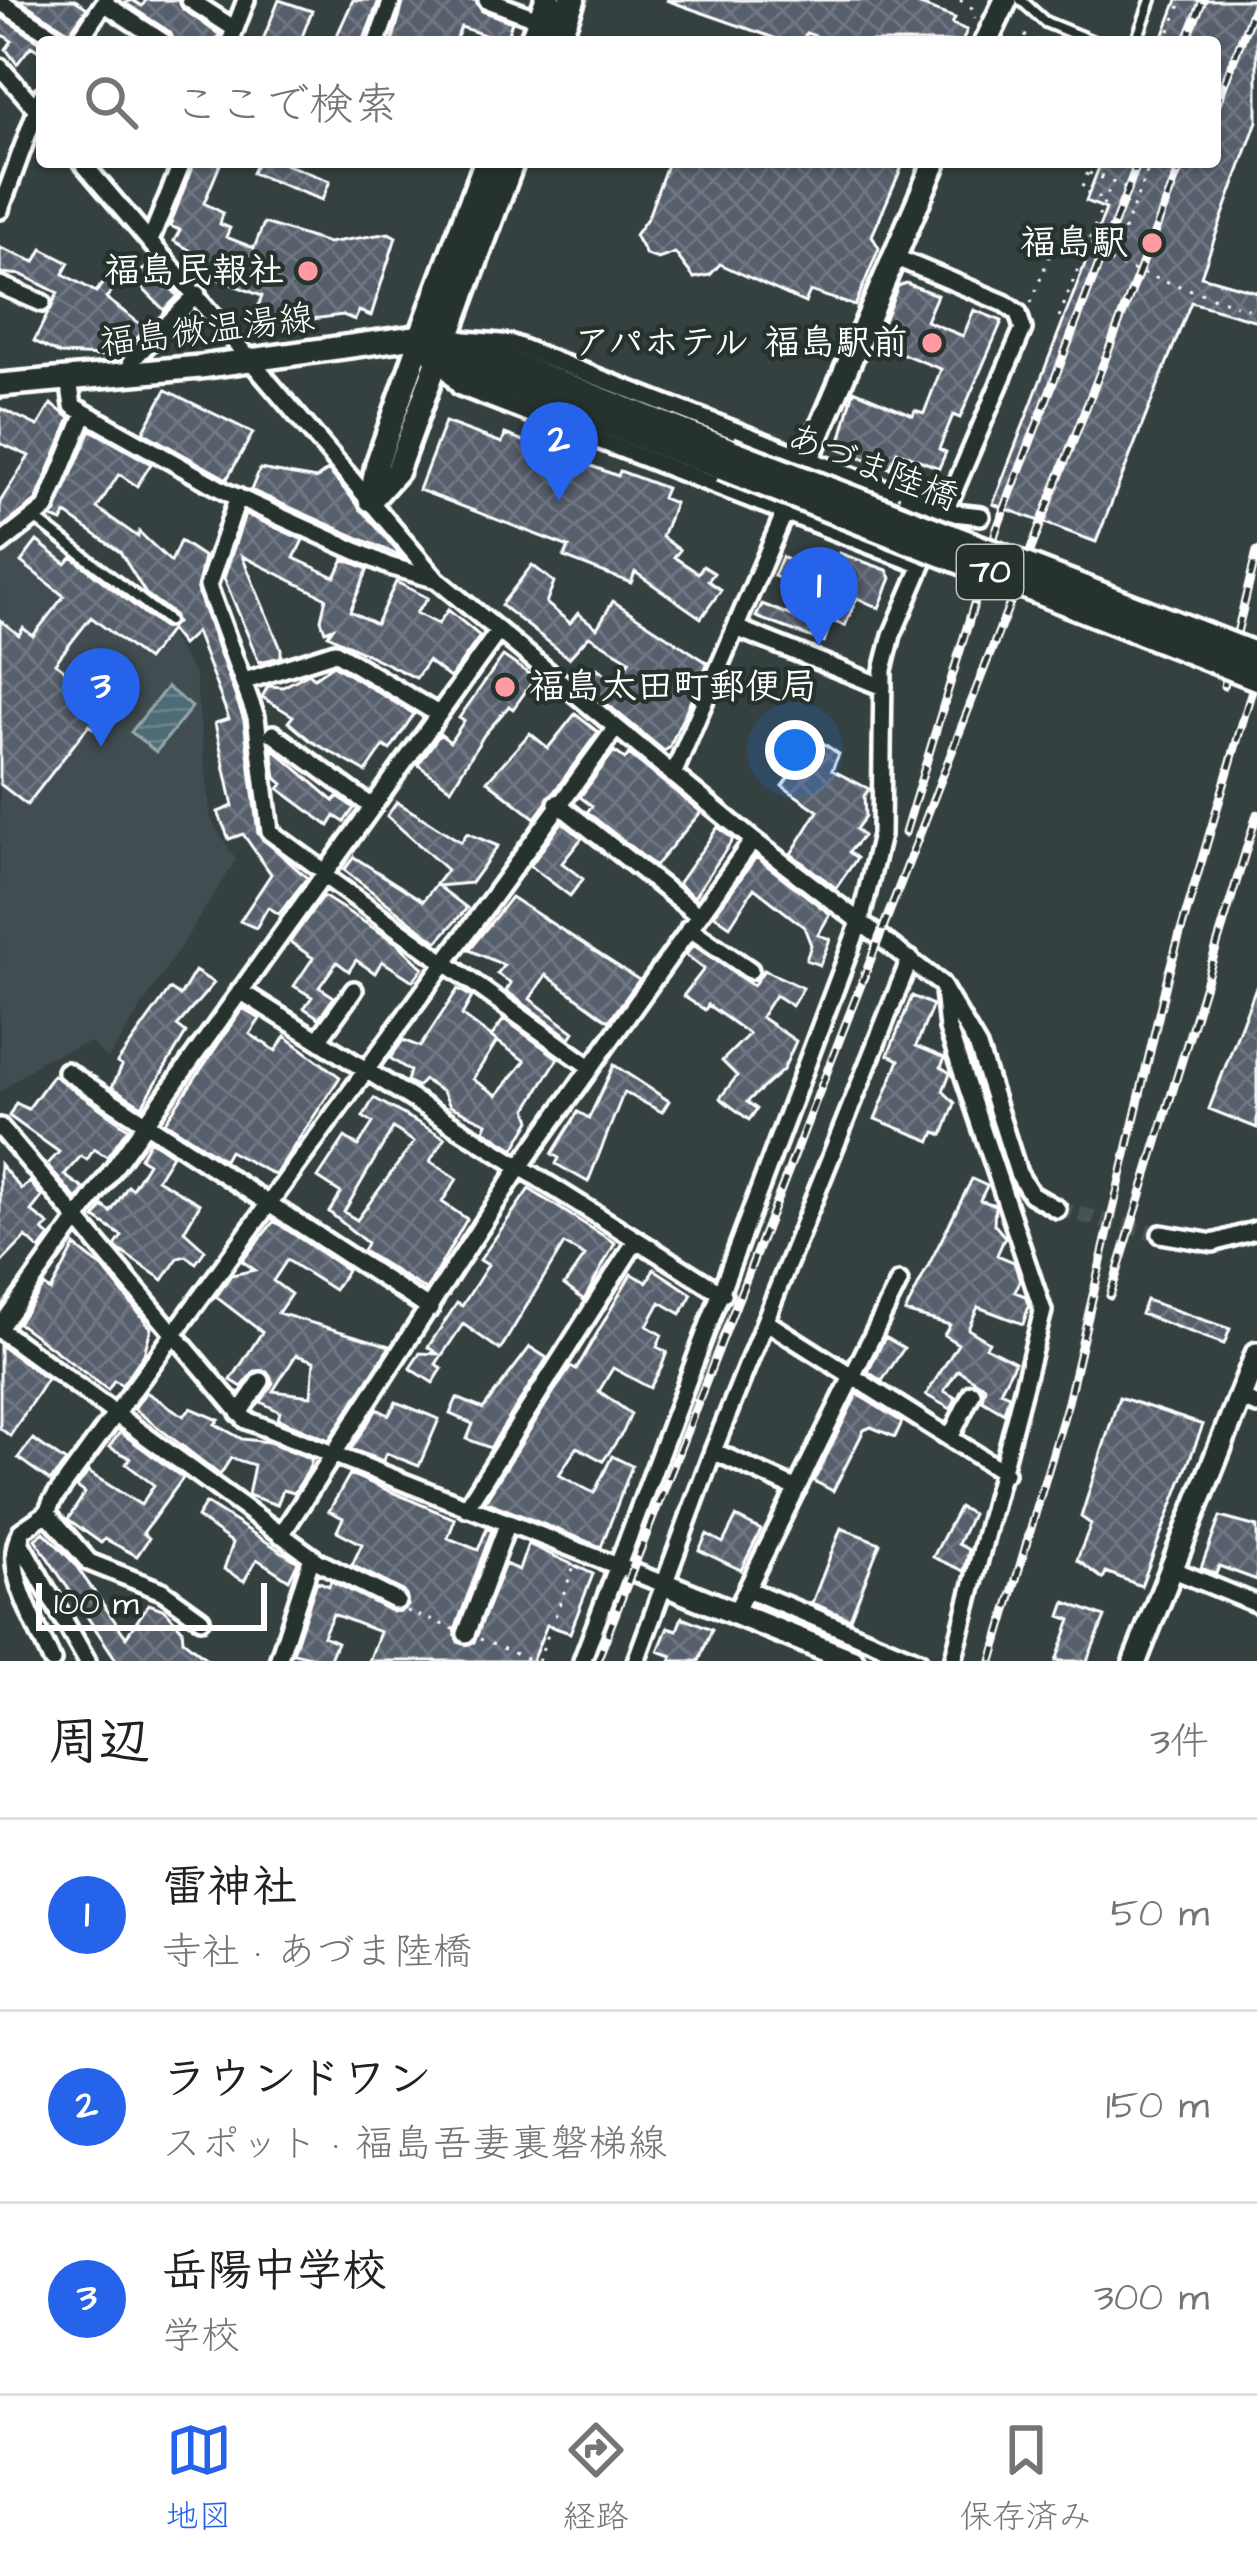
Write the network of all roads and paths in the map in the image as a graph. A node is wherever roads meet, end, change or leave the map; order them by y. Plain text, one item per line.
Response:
1 (190, 0) edge
2 (246, 0) edge
3 (392, 0) edge
4 (487, 0) edge
5 (572, 0) edge
6 (960, 0) edge
7 (1006, 0) edge
8 (1021, 0) edge
9 (1151, 0) edge
10 (1182, 0) edge
11 (0, 2) edge
12 (101, 3) edge
13 (540, 21) edge
14 (981, 33) edge
15 (54, 36) edge
16 (82, 36) edge
17 (154, 36) edge
18 (232, 36) edge
19 (379, 36) edge
20 (558, 36) edge
21 (1079, 36) edge
22 (1138, 36) edge
23 (1167, 36) edge
24 (0, 67) edge
25 (36, 101) edge
26 (36, 115) edge
27 (87, 168) edge
28 (180, 168) edge
29 (486, 168) edge
30 (509, 168) edge
31 (932, 168) edge
32 (1090, 168) edge
33 (1105, 168) edge
34 (1088, 172) junction
35 (1147, 172) dead end
36 (1101, 178) junction
37 (1125, 188) dead end
38 (1109, 190) dead end
39 (1105, 200) junction
40 (0, 209) edge
41 (150, 242) junction
42 (1054, 244) dead end
43 (894, 257) junction
44 (0, 285) edge
45 (197, 294) junction
46 (42, 304) dead end
47 (1030, 304) dead end
48 (1257, 312) edge
49 (1059, 317) dead end
50 (436, 344) junction
51 (254, 358) junction
52 (129, 374) junction
53 (69, 380) junction
54 (0, 385) edge
55 (85, 413) junction
56 (726, 459) junction
57 (808, 459) junction
58 (904, 483) dead end
59 (238, 497) junction
60 (370, 500) junction
61 (898, 500) dead end
62 (945, 512) junction
63 (784, 514) junction
64 (981, 516) dead end
65 (36, 519) junction
66 (0, 544) edge
67 (922, 565) junction
68 (437, 580) junction
69 (168, 621) dead end
70 (736, 628) junction
71 (496, 633) junction
72 (1257, 656) edge
73 (1257, 677) edge
74 (244, 681) junction
75 (883, 687) junction
76 (438, 714) junction
77 (615, 729) junction
78 (273, 734) dead end
79 (673, 776) junction
80 (556, 803) junction
81 (371, 806) junction
82 (752, 840) junction
83 (324, 874) junction
84 (694, 921) junction
85 (860, 922) junction
86 (442, 959) junction
87 (910, 959) junction
88 (750, 970) dead end
89 (944, 989) junction
90 (354, 990) dead end
91 (240, 991) junction
92 (318, 1040) junction
93 (589, 1066) junction
94 (363, 1069) junction
95 (66, 1072) dead end
96 (146, 1124) junction
97 (0, 1127) edge
98 (519, 1168) junction
99 (268, 1204) junction
100 (1058, 1209) tunnel mouth
101 (76, 1222) junction
102 (1257, 1230) edge
103 (1161, 1234) tunnel mouth
104 (635, 1242) junction
105 (899, 1282) dead end
106 (723, 1294) junction
107 (430, 1309) junction
108 (765, 1322) junction
109 (0, 1328) edge
110 (173, 1336) junction
111 (1257, 1354) edge
112 (853, 1377) junction
113 (261, 1381) dead end
114 (972, 1393) dead end
115 (1249, 1401) edge
116 (238, 1413) junction
117 (115, 1415) junction
118 (950, 1438) junction
119 (713, 1451) junction
120 (335, 1458) junction
121 (1005, 1473) junction
122 (797, 1489) junction
123 (466, 1508) junction
124 (47, 1513) junction
125 (507, 1525) junction
126 (22, 1531) junction
127 (281, 1535) junction
128 (579, 1553) junction
129 (312, 1557) junction
130 (618, 1567) junction
131 (1174, 1570) junction
132 (666, 1585) junction
133 (747, 1589) junction
134 (397, 1601) dead end
135 (1257, 1604) edge
136 (735, 1613) junction
137 (202, 1619) dead end
138 (466, 1634) dead end
139 (52, 1661) edge
140 (87, 1661) edge
141 (278, 1661) edge
142 (538, 1661) edge
143 (582, 1661) edge
144 (636, 1661) edge
145 (853, 1661) edge
146 (920, 1661) edge
147 (952, 1661) edge
148 (1136, 1661) edge

1 - 18 street
2 - 18 street
3 - 19 street
4 - 13 street
5 - 20 main road
6 - 14 path
7 - 14 street
8 - 21 lane
9 - 22 lane
10 - 23 path
11 - 15 street
12 - 16 street
12 - 17 street
24 - 25 street
26 - 40 street
27 - 41 street
28 - 41 street
29 - 50 main road
30 - 50 main road
31 - 43 street
32 - 34 path
33 - 36 path
34 - 36 path
34 - 39 path
35 - 48 path
36 - 37 path
38 - 39 path
39 - 49 path
41 - 45 street
42 - 47 path
43 - 57 street
43 - 62 street
44 - 46 street
45 - 51 street
45 - 52 street
50 - 51 street, 福島微温湯線
50 - 56 main road, 70
50 - 57 street
50 - 60 street
50 - 63 street
51 - 52 street, 福島微温湯線
51 - 60 street
52 - 53 street, 福島微温湯線
53 - 54 street, 福島微温湯線
53 - 55 street
55 - 59 street
55 - 65 street
56 - 72 main road, あづま陸橋 / 70, bridge
56 - 73 main road, あづま陸橋 / 70, bridge
57 - 62 street
57 - 63 street
58 - 61 path, bridge
59 - 68 street
59 - 74 street
60 - 68 street
62 - 64 street
62 - 67 street
63 - 67 street
63 - 70 street
65 - 66 street
65 - 69 lane
67 - 75 street
68 - 71 street
70 - 75 street
70 - 79 street
71 - 76 street
71 - 77 street
74 - 76 street
74 - 83 street
75 - 85 street
76 - 81 street
77 - 79 street
77 - 80 street
78 - 81 street
79 - 82 street
80 - 84 street
80 - 86 street
81 - 83 street
82 - 84 street
82 - 85 street
83 - 86 street
83 - 91 street
84 - 88 street
84 - 93 street
85 - 87 street
85 - 106 street
86 - 93 street
86 - 94 street
87 - 89 street
87 - 108 street
89 - 100 street
89 - 121 street
90 - 92 street
91 - 92 street
91 - 96 street
92 - 94 street
93 - 98 street
94 - 98 street
94 - 99 street
95 - 96 street
96 - 99 street
96 - 101 street
97 - 101 street
98 - 104 street
98 - 107 street
99 - 107 street
99 - 110 street
101 - 109 street
101 - 110 street
102 - 103 street
104 - 106 street
104 - 123 street
105 - 112 street
106 - 130 street
107 - 120 street
108 - 112 street
108 - 119 street
109 - 117 street
110 - 116 street
110 - 117 street
111 - 115 street
112 - 118 street
112 - 122 street
113 - 116 street
114 - 118 street
115 - 131 street
116 - 120 street
117 - 124 street
117 - 127 street
118 - 121 street
119 - 122 street
119 - 132 street
120 - 123 street
120 - 127 street
121 - 147 street
122 - 133 street
123 - 125 street
124 - 126 street
124 - 137 street
125 - 128 street
125 - 138 street
126 - 139 street
126 - 140 street
127 - 129 street
128 - 130 street
128 - 142 path
129 - 134 street
129 - 141 street
130 - 132 street
130 - 143 street
131 - 135 street
131 - 148 street
132 - 136 street
132 - 144 street
133 - 136 street
133 - 146 street
136 - 145 street

